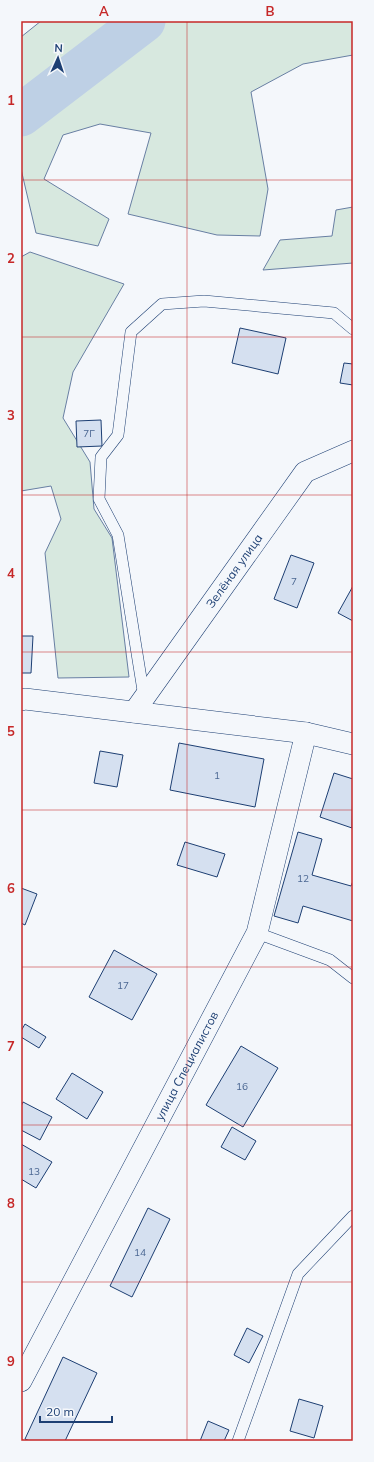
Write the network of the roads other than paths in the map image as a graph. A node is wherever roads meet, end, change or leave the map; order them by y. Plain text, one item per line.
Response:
1 (353, 329) edge
2 (353, 451) edge
3 (21, 700) edge
4 (139, 705) junction
5 (306, 733) junction
6 (353, 744) edge
7 (256, 933) junction
8 (353, 978) edge
9 (353, 1216) edge
10 (21, 1381) edge
11 (238, 1441) edge

1 - 4 lane
2 - 4 street, Зелёная улица
3 - 4 street
4 - 5 street
5 - 6 street
5 - 7 street, улица Специалистов
7 - 8 lane
7 - 10 street, улица Специалистов
9 - 11 lane

